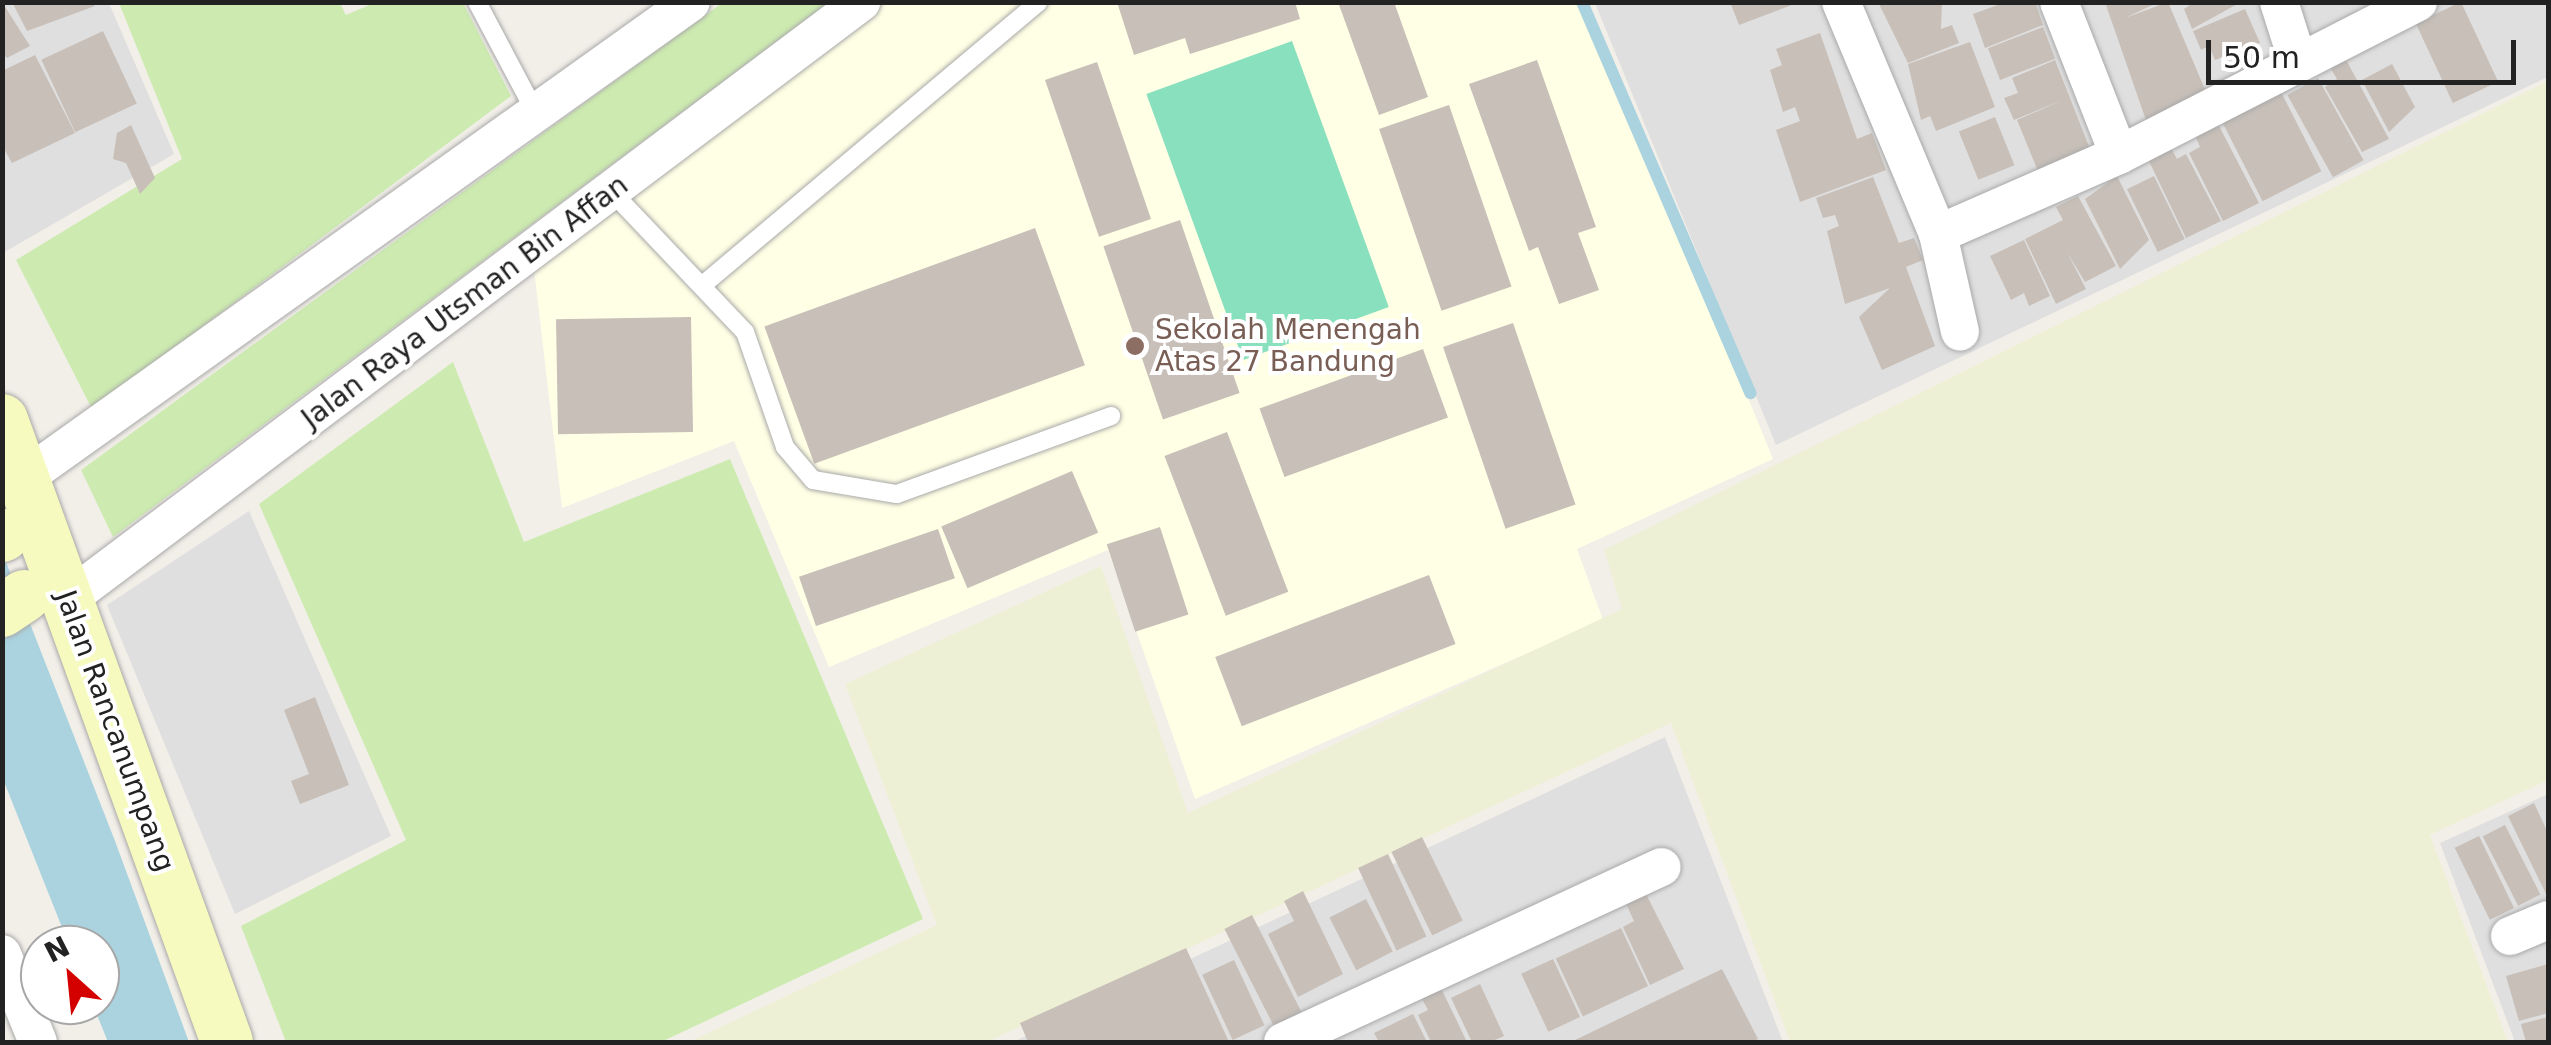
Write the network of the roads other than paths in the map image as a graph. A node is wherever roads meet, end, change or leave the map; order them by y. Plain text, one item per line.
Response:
1 (477, 2) edge
2 (691, 2) edge
3 (860, 2) edge
4 (1038, 2) edge
5 (1841, 2) edge
6 (2060, 2) edge
7 (2279, 2) edge
8 (2418, 2) edge
9 (2298, 62) junction
10 (538, 118) junction
11 (2119, 155) junction
12 (616, 197) junction
13 (1938, 234) junction
14 (705, 283) junction
15 (1960, 332) dead end
16 (1111, 416) dead end
17 (2, 420) edge
18 (24, 478) junction
19 (32, 602) edge
20 (1662, 867) dead end
21 (2548, 920) edge
22 (2510, 936) dead end
23 (2, 954) edge
24 (38, 1042) edge
25 (228, 1042) edge
26 (1283, 1042) edge

1 - 10 lane
2 - 10 street
3 - 12 street, Jalan Raya Utsman Bin Affan
4 - 14 lane
5 - 13 street
6 - 11 street
7 - 9 street
8 - 9 street
9 - 11 street
10 - 18 street
11 - 13 street
12 - 14 lane
12 - 19 street, Jalan Raya Utsman Bin Affan
13 - 15 street
14 - 16 lane
17 - 18 main road, Jalan Rancanumpang
18 - 19 main road, Jalan Rancanumpang
19 - 25 main road, Jalan Rancanumpang
20 - 26 street
21 - 22 street
23 - 24 street

